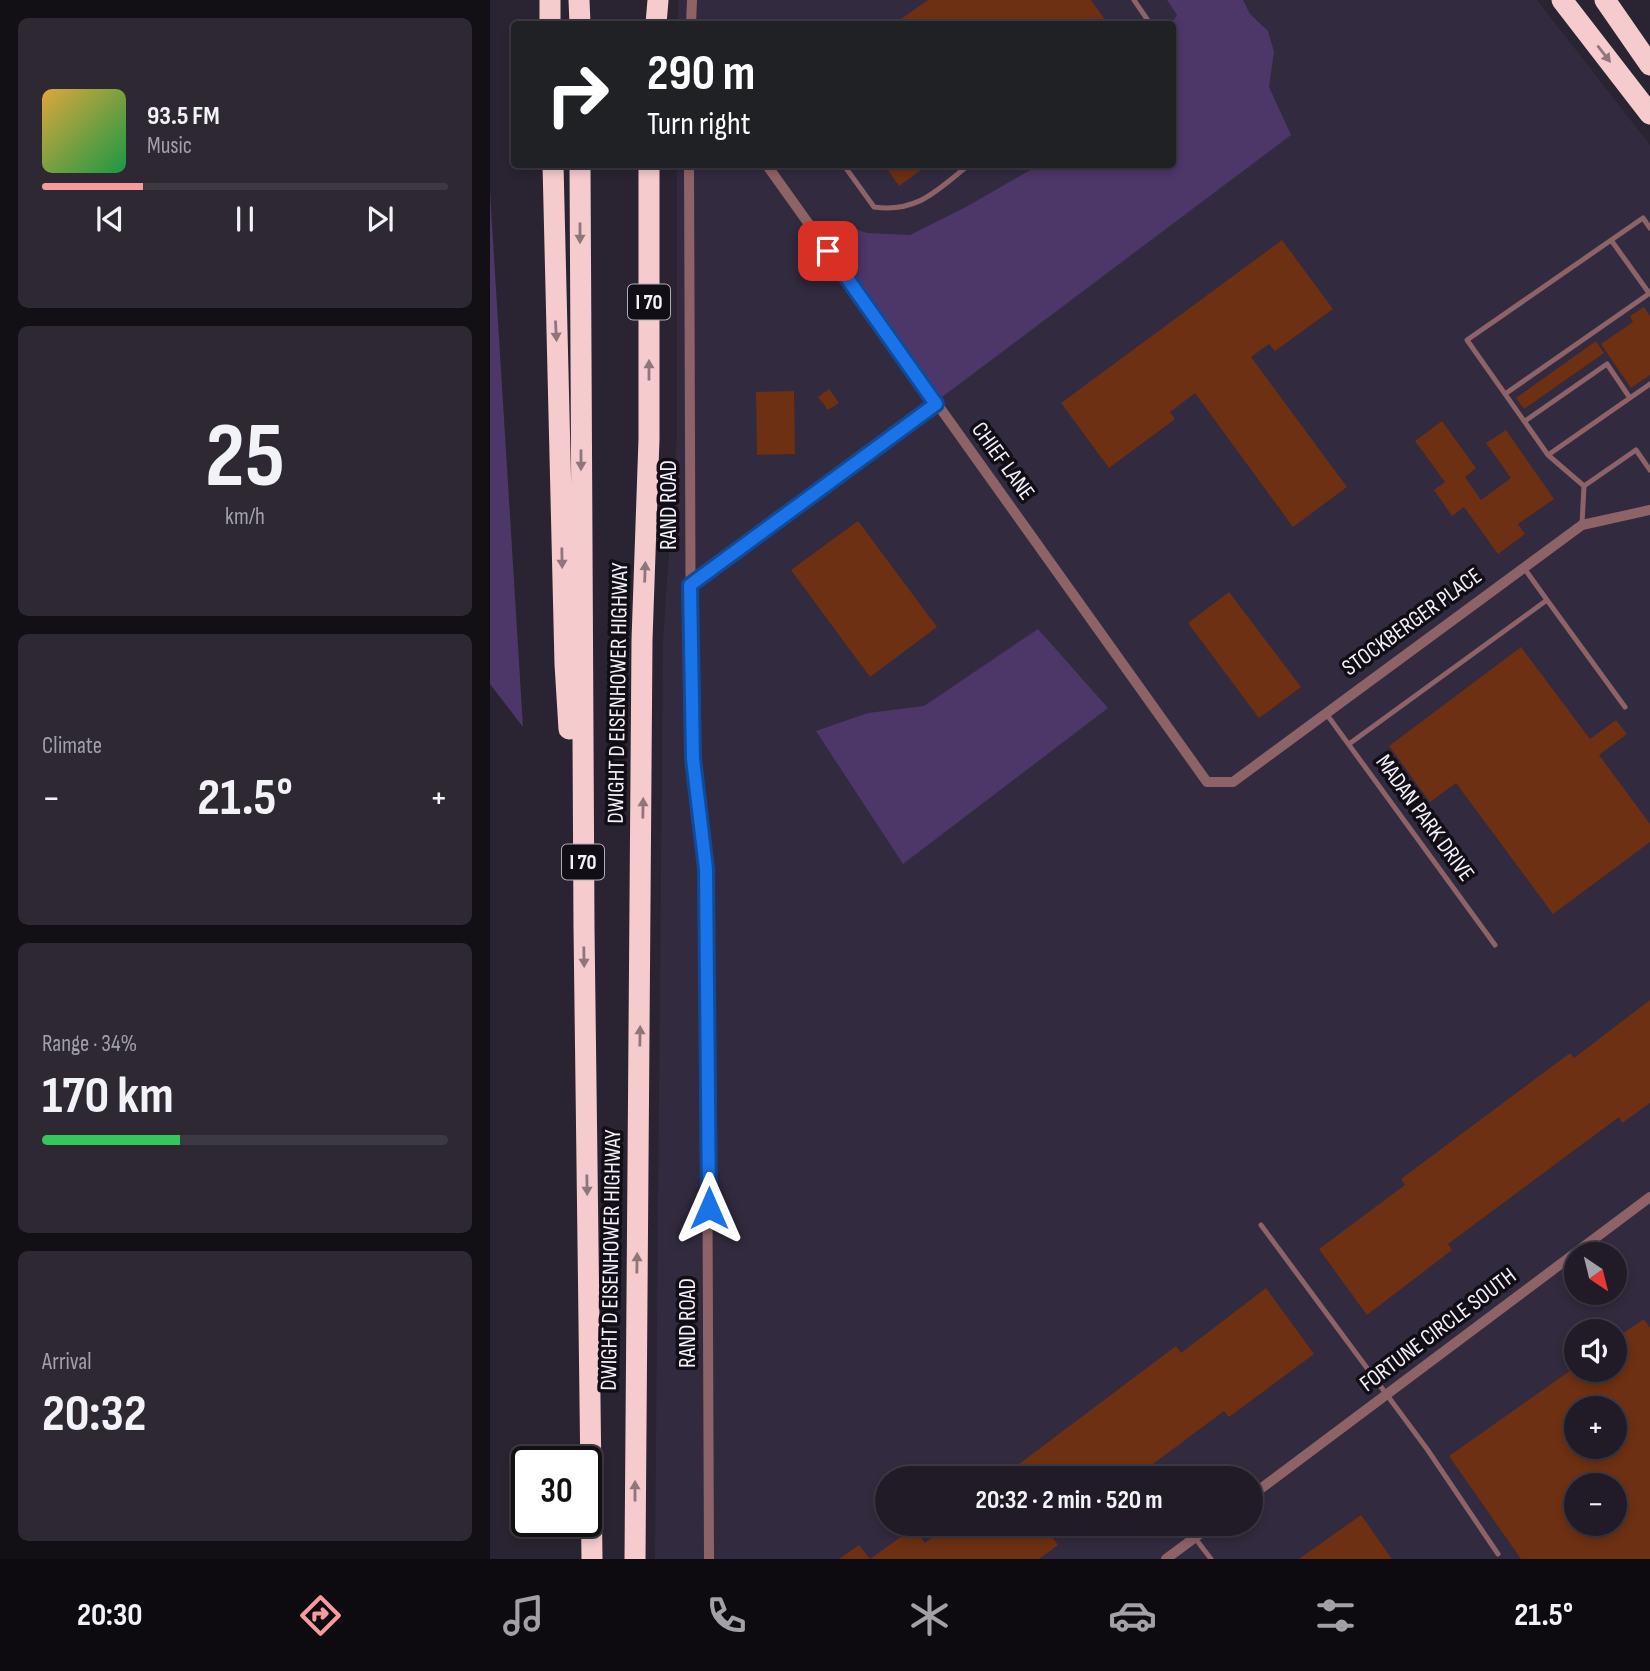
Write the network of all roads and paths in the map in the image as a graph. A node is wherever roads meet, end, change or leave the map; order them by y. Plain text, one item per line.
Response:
1 (550, 0) edge
2 (579, 0) edge
3 (647, 0) edge
4 (658, 0) edge
5 (692, 0) edge
6 (1134, 0) edge
7 (1562, 0) edge
8 (1605, 0) edge
9 (550, 21) edge
10 (579, 21) edge
11 (647, 21) edge
12 (656, 21) edge
13 (691, 21) edge
14 (1148, 21) edge
15 (1650, 65) edge
16 (1650, 114) edge
17 (553, 168) edge
18 (580, 168) edge
19 (649, 168) edge
20 (689, 168) edge
21 (769, 168) edge
22 (846, 168) edge
23 (966, 168) edge
24 (1650, 228) edge
25 (1611, 240) junction
26 (1649, 293) edge
27 (1650, 384) edge
28 (1505, 394) junction
29 (1630, 398) junction
30 (936, 404) junction
31 (1525, 421) junction
32 (1548, 455) junction
33 (1650, 470) edge
34 (1584, 485) junction
35 (1650, 510) edge
36 (1582, 525) junction
37 (1523, 567) junction
38 (690, 585) junction
39 (1547, 600) junction
40 (1625, 707) dead end
41 (1325, 712) junction
42 (1349, 744) junction
43 (1207, 782) joint
44 (584, 927) junction
45 (1495, 945) dead end
46 (1650, 1198) edge
47 (1261, 1226) dead end
48 (1387, 1396) junction
49 (1263, 1487) edge
50 (1198, 1536) edge
51 (1195, 1538) junction
52 (1498, 1554) dead end
53 (592, 1559) edge
54 (635, 1559) edge
55 (709, 1559) edge
56 (1166, 1559) edge
57 (1211, 1559) edge

1 - 9 highway
2 - 10 highway
3 - 11 highway
4 - 12 highway
5 - 13 street
6 - 14 lane
7 -> 16 highway
8 - 15 highway
17 -> 44 highway
18 -> 44 highway, DWIGHT D EISENHOWER HIGHWAY / I 70
54 -> 19 highway, DWIGHT D EISENHOWER HIGHWAY / I 70
20 - 38 street, RAND ROAD
21 - 30 street, CHIEF LANE
22 - 23 lane
24 - 25 lane
25 - 26 lane
25 - 28 lane
26 - 28 lane
27 - 29 lane
28 - 31 lane
29 - 31 lane
29 - 32 lane
30 - 38 street
30 - 43 street, CHIEF LANE
31 - 32 lane
32 - 34 lane
33 - 34 lane
34 - 36 lane
35 - 36 street, STOCKBERGER PLACE
36 - 37 street, STOCKBERGER PLACE
37 - 39 lane
37 - 41 street, STOCKBERGER PLACE
38 - 55 street, RAND ROAD
39 - 40 lane
39 - 42 lane
41 - 42 lane, MADAN PARK DRIVE
41 - 43 street, STOCKBERGER PLACE
42 - 45 lane, MADAN PARK DRIVE
44 -> 53 highway, DWIGHT D EISENHOWER HIGHWAY / I 70
46 - 48 street, FORTUNE CIRCLE SOUTH
47 - 48 lane
48 - 49 street, FORTUNE CIRCLE SOUTH
48 - 52 lane
50 - 51 street
51 - 56 street
51 - 57 lane

